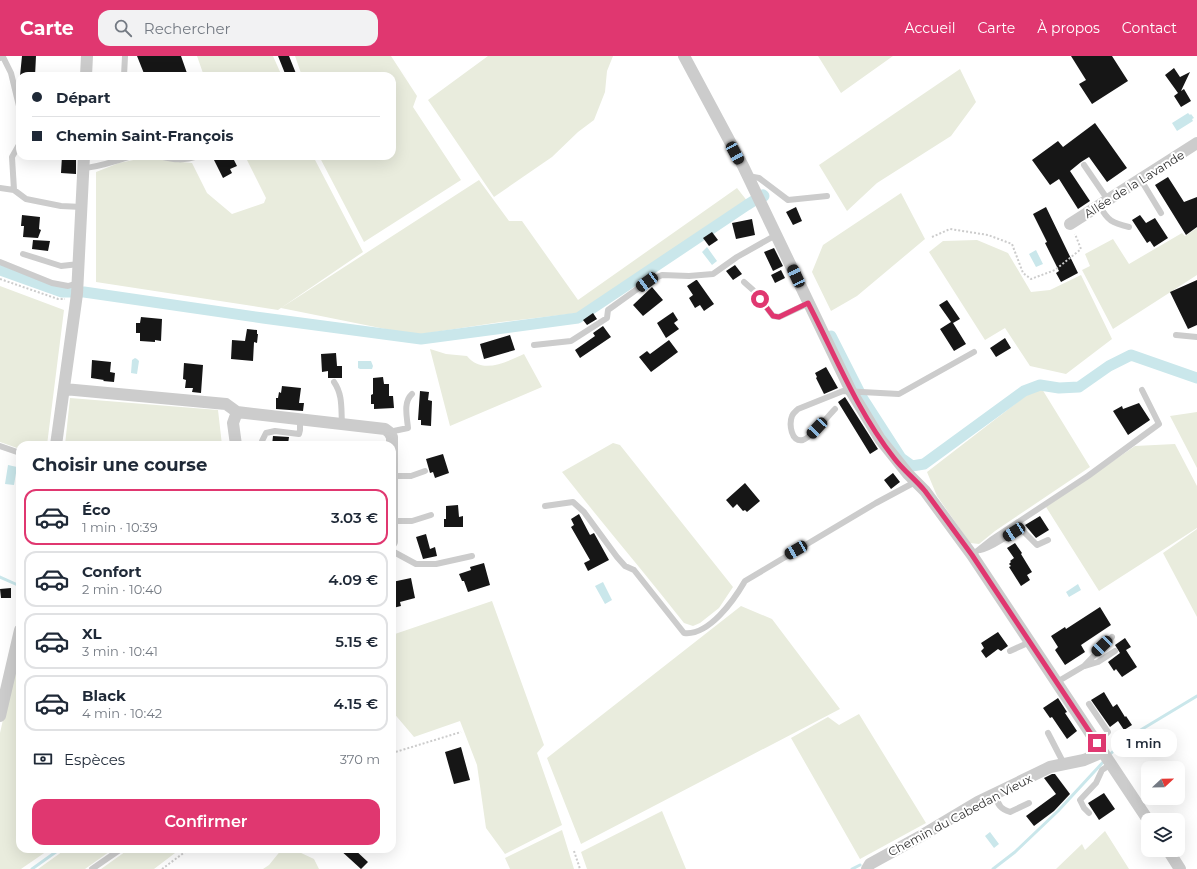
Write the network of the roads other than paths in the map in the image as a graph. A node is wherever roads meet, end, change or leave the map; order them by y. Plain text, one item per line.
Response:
1 (87, 56) edge
2 (125, 56) edge
3 (684, 56) edge
4 (0, 58) edge
5 (86, 72) edge
6 (124, 72) edge
7 (16, 94) edge
8 (1197, 143) edge
9 (16, 150) edge
10 (115, 160) edge
11 (175, 160) edge
12 (186, 160) edge
13 (84, 162) edge
14 (1084, 165) dead end
15 (748, 176) junction
16 (1141, 180) junction
17 (0, 188) edge
18 (14, 190) junction
19 (827, 196) dead end
20 (1104, 203) junction
21 (82, 207) junction
22 (1161, 213) dead end
23 (1070, 224) road end
24 (1129, 227) dead end
25 (776, 235) junction
26 (23, 254) dead end
27 (0, 262) edge
28 (80, 264) junction
29 (744, 282) dead end
30 (78, 289) junction
31 (808, 303) junction
32 (1176, 335) dead end
33 (1197, 337) edge
34 (534, 345) dead end
35 (974, 352) dead end
36 (334, 382) dead end
37 (64, 389) junction
38 (1142, 390) dead end
39 (851, 391) junction
40 (412, 394) dead end
41 (835, 409) dead end
42 (237, 412) junction
43 (300, 420) junction
44 (342, 424) junction
45 (389, 432) junction
46 (57, 441) edge
47 (235, 441) edge
48 (262, 441) edge
49 (392, 441) edge
50 (0, 446) edge
51 (16, 452) edge
52 (425, 471) dead end
53 (396, 476) edge
54 (917, 481) junction
55 (544, 506) dead end
56 (431, 515) dead end
57 (396, 521) edge
58 (1048, 540) dead end
59 (396, 553) edge
60 (975, 553) junction
61 (472, 556) dead end
62 (1112, 637) dead end
63 (1030, 642) junction
64 (1010, 651) dead end
65 (1115, 651) dead end
66 (16, 664) edge
67 (1084, 666) junction
68 (1057, 682) junction
69 (1089, 704) dead end
70 (0, 716) edge
71 (1048, 733) dead end
72 (1105, 755) junction
73 (1064, 764) junction
74 (998, 792) junction
75 (1029, 803) dead end
76 (1089, 813) dead end
77 (1143, 813) edge
78 (115, 853) edge
79 (1172, 857) edge
80 (92, 869) edge
81 (867, 869) edge
82 (1180, 869) edge

1 - 5 street
2 - 6 lane
3 - 15 street
4 - 7 lane
8 - 16 street, Allée de la Lavande
9 - 18 lane
10 - 13 lane
11 - 12 lane
13 - 21 street
14 - 20 lane
15 - 19 lane
15 - 25 street
16 - 20 street, Allée de la Lavande
16 - 22 lane
17 - 18 lane
18 - 21 lane
20 - 23 street, Allée de la Lavande
20 - 24 lane
21 - 28 street
25 - 31 street
25 - 34 lane
26 - 28 lane
27 - 30 lane
28 - 30 street
29 - 31 lane
30 - 37 street
31 - 39 street
32 - 33 lane
35 - 39 lane
36 - 44 lane
37 - 42 street
37 - 46 street
38 - 60 lane
39 - 41 lane
39 - 54 street
40 - 45 lane
42 - 43 street
42 - 47 street
43 - 44 street
43 - 48 lane
44 - 45 street
45 - 49 street
50 - 51 lane
52 - 53 lane
54 - 55 lane
54 - 60 street
56 - 57 lane
58 - 60 lane
59 - 61 lane
60 - 63 street
62 - 67 lane
63 - 64 lane
63 - 68 street
65 - 67 lane
66 - 70 street
67 - 68 lane
68 - 72 street
69 - 72 lane
71 - 73 lane
72 - 73 street, Chemin du Cabedan Vieux
72 - 76 lane
72 - 77 street
73 - 74 street, Chemin du Cabedan Vieux
74 - 75 lane
74 - 81 street, Chemin du Cabedan Vieux
78 - 80 lane
79 - 82 street

